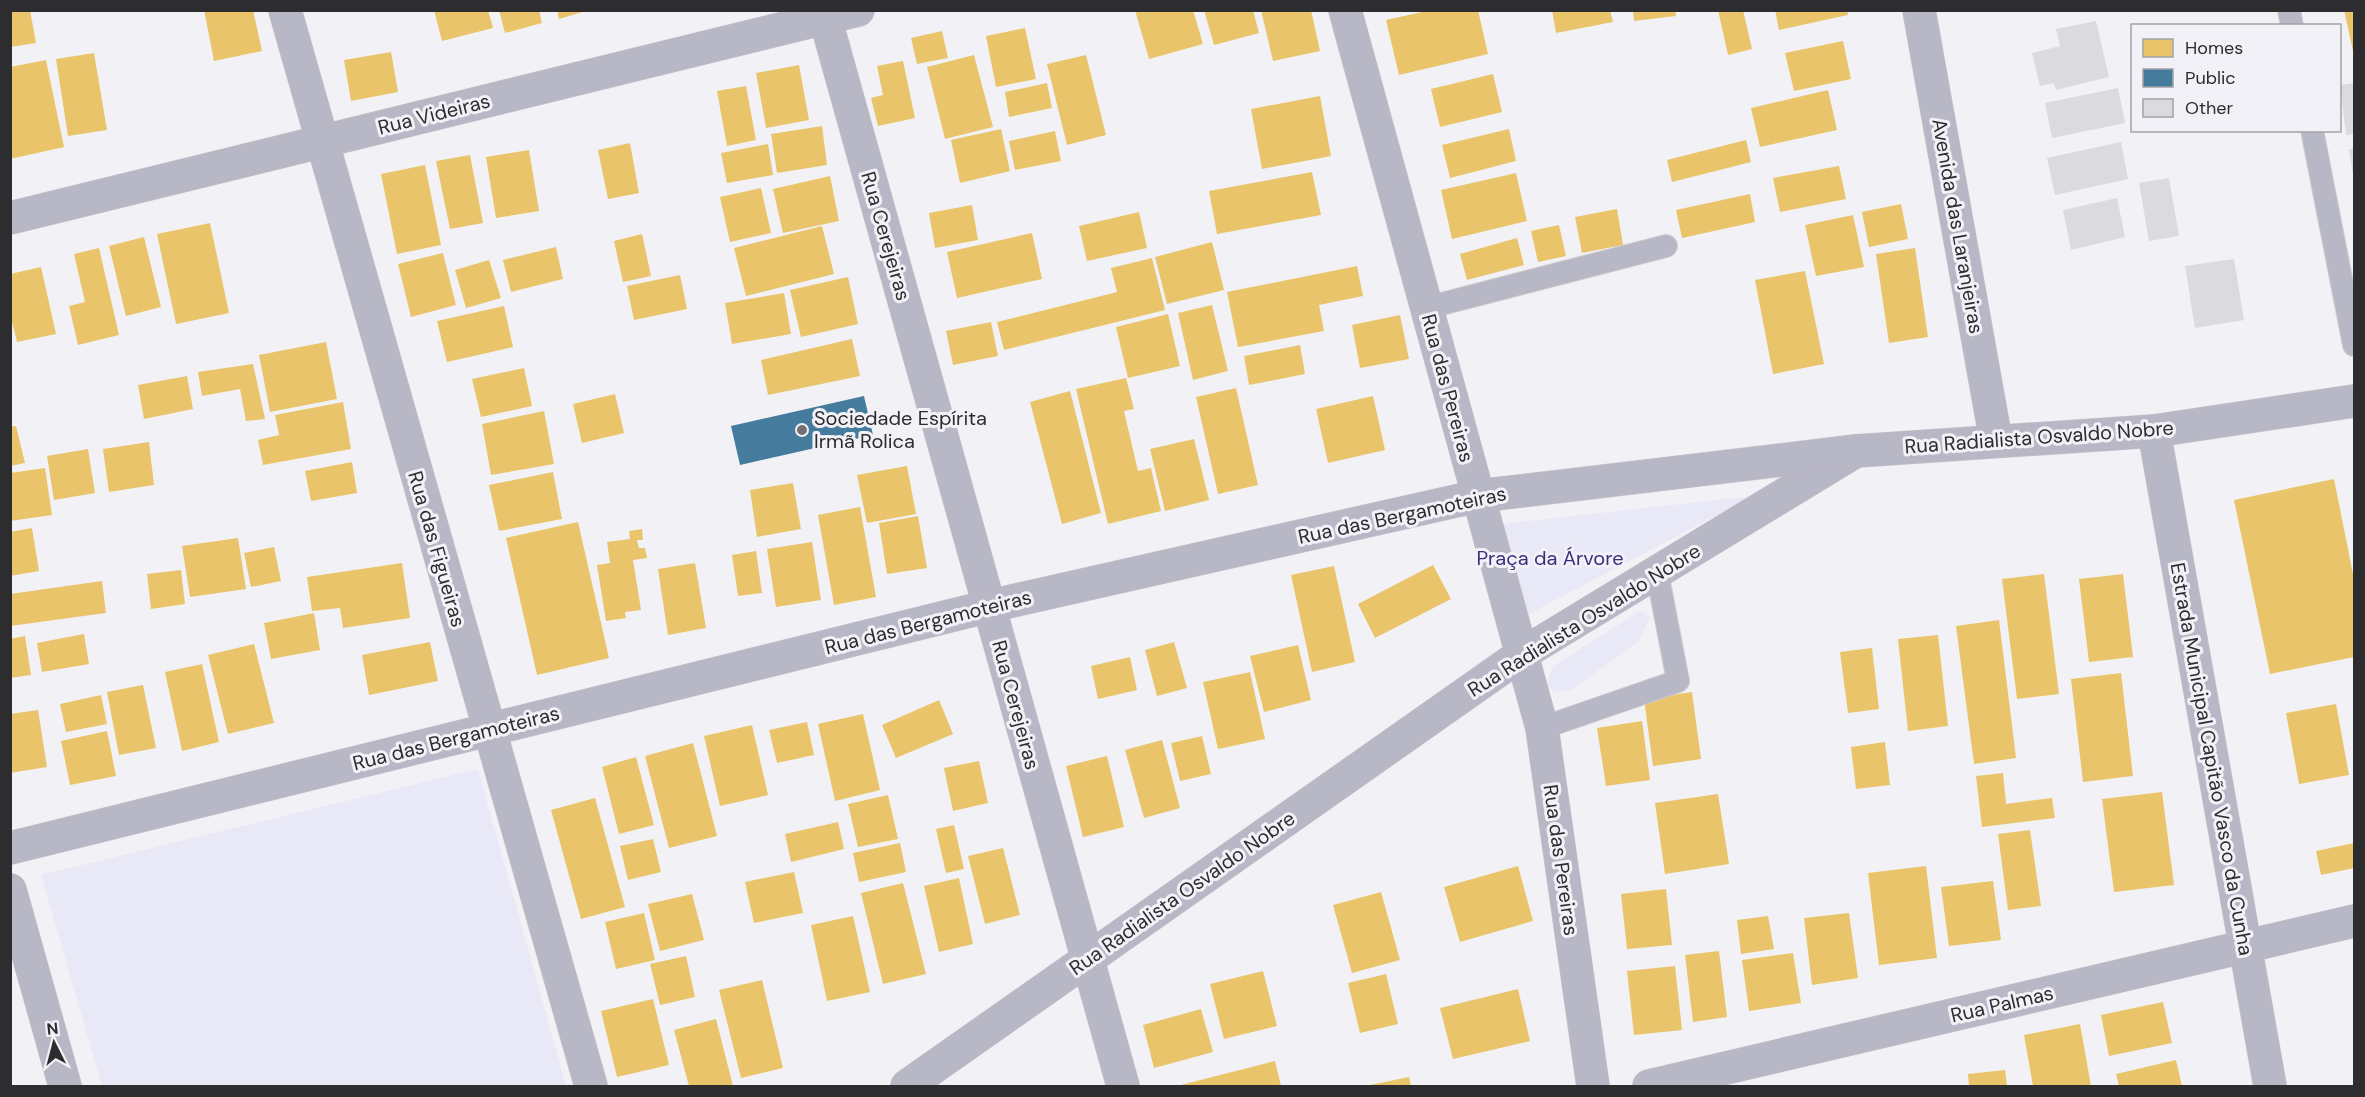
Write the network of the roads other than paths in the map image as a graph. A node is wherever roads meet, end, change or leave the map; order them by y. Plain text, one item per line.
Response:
1 (285, 10) edge
2 (858, 10) edge
3 (1345, 10) edge
4 (1920, 10) edge
5 (825, 14) edge
6 (2312, 132) edge
7 (321, 141) junction
8 (10, 218) edge
9 (1666, 246) dead end
10 (1426, 308) junction
11 (2355, 345) edge
12 (2355, 401) edge
13 (2154, 431) junction
14 (1996, 441) junction
15 (1856, 451) junction
16 (1478, 496) junction
17 (1657, 572) junction
18 (990, 606) junction
19 (1522, 654) junction
20 (1542, 728) junction
21 (489, 730) junction
22 (10, 848) edge
23 (10, 890) edge
24 (2355, 921) edge
25 (2245, 946) junction
26 (1087, 960) junction
27 (65, 1086) edge
28 (591, 1086) edge
29 (907, 1086) edge
30 (1123, 1086) edge
31 (1593, 1086) edge
32 (1649, 1086) edge
33 (2270, 1086) edge

1 - 7 street, Rua das Figueiras
2 - 5 street, Rua Videiras
3 - 10 street, Rua das Pereiras
4 - 14 street, Avenida das Laranjeiras
5 - 7 street, Rua Videiras
5 - 18 street, Rua Cerejeiras
6 - 11 lane
7 - 8 street, Rua Videiras
7 - 21 street, Rua das Figueiras
9 - 10 lane
10 - 16 street, Rua das Pereiras
12 - 13 street, Rua Radialista Osvaldo Nobre
13 - 14 street, Rua Radialista Osvaldo Nobre
13 - 25 street, Estrada Municipal Capitão Vasco da Cunha
14 - 15 street, Rua Radialista Osvaldo Nobre
15 - 16 street, Rua das Bergamoteiras
15 - 17 street, Rua Radialista Osvaldo Nobre
16 - 18 street, Rua das Bergamoteiras
16 - 19 street, Rua das Pereiras
17 - 19 street, Rua Radialista Osvaldo Nobre
17 - 20 lane
18 - 21 street, Rua das Bergamoteiras
18 - 26 street, Rua Cerejeiras
19 - 20 street, Rua das Pereiras
19 - 26 street, Rua Radialista Osvaldo Nobre
20 - 31 street, Rua das Pereiras
21 - 22 street, Rua das Bergamoteiras
21 - 28 street, Rua das Figueiras
23 - 27 street
24 - 25 street, Rua Palmas
25 - 32 street, Rua Palmas
25 - 33 street, Estrada Municipal Capitão Vasco da Cunha
26 - 29 street, Rua Radialista Osvaldo Nobre
26 - 30 street, Rua Cerejeiras

